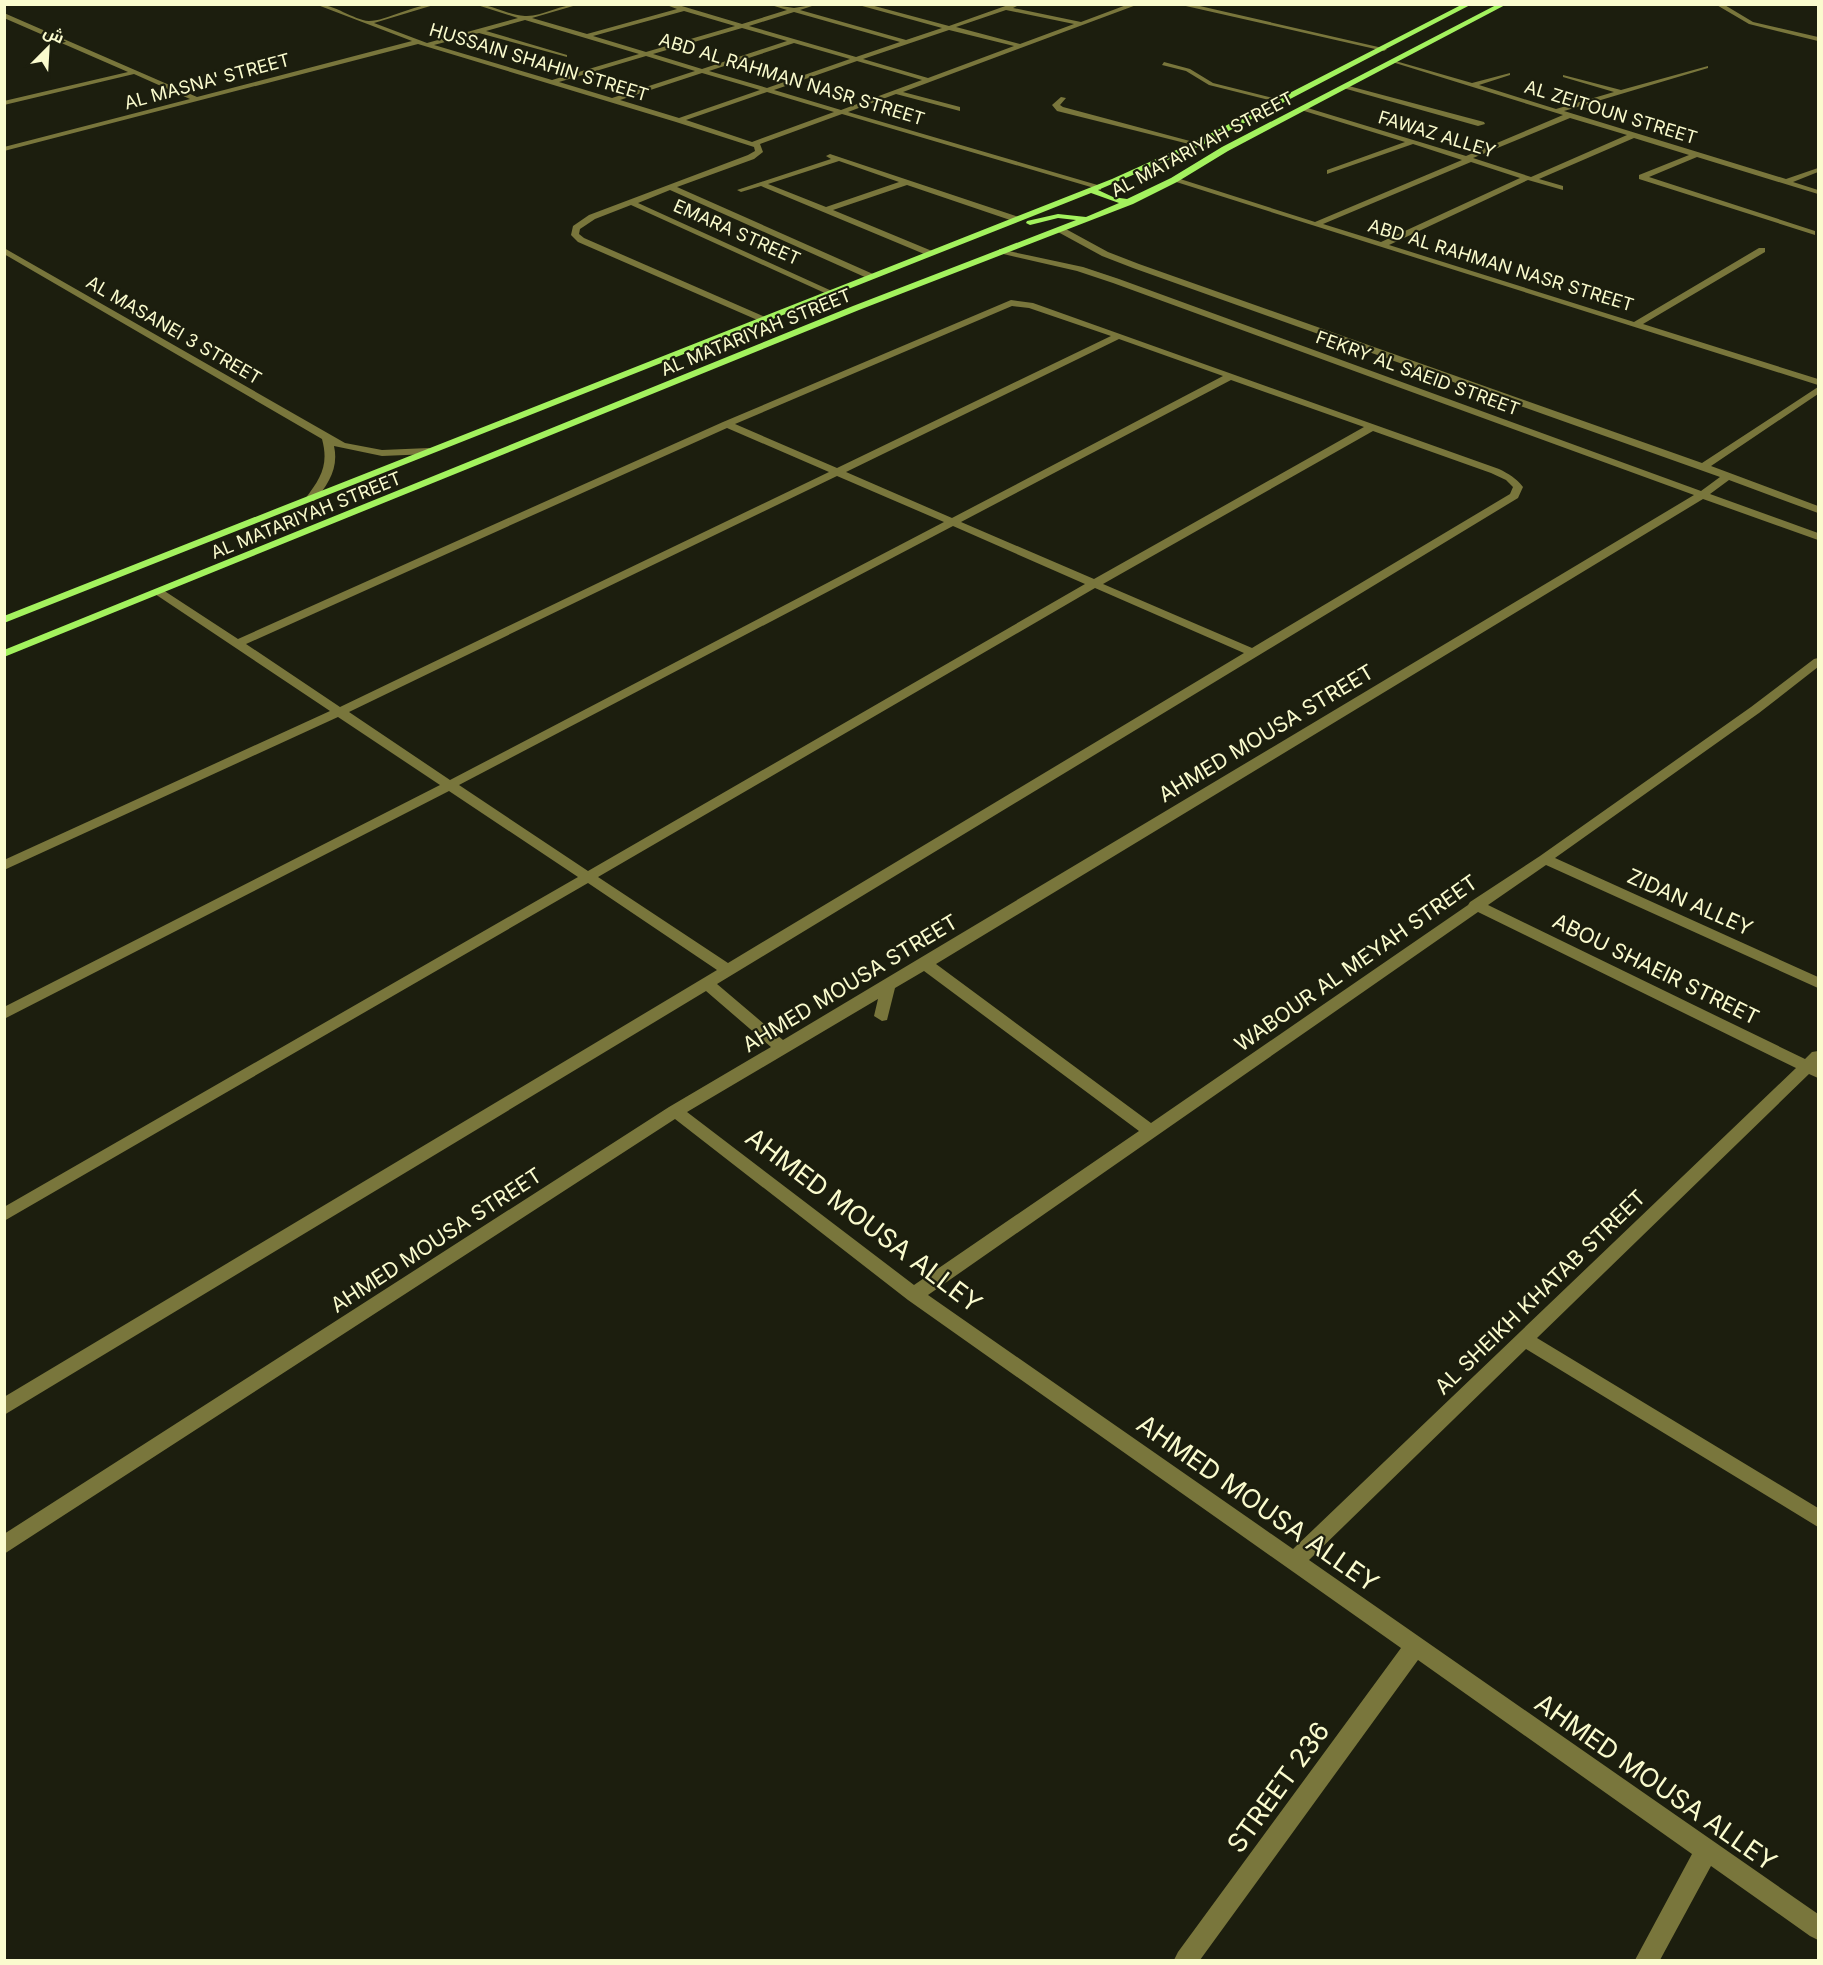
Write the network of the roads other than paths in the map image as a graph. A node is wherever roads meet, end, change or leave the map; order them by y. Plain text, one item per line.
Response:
1 (318, 4) edge
2 (342, 4) edge
3 (434, 4) edge
4 (477, 4) edge
5 (667, 4) edge
6 (771, 4) edge
7 (815, 4) edge
8 (858, 4) edge
9 (991, 4) edge
10 (1018, 4) edge
11 (1136, 4) edge
12 (1179, 4) edge
13 (1454, 4) edge
14 (1504, 4) edge
15 (1718, 4) edge
16 (575, 5) edge
17 (1467, 6) edge
18 (328, 8) junction
19 (1007, 8) junction
20 (683, 9) junction
21 (793, 11) junction
22 (4, 15) edge
23 (527, 18) junction
24 (367, 23) junction
25 (1081, 24) junction
26 (741, 26) junction
27 (948, 28) junction
28 (479, 31) junction
29 (588, 36) junction
30 (1818, 39) edge
31 (794, 41) junction
32 (417, 42) junction
33 (906, 42) junction
34 (427, 45) junction
35 (1020, 46) junction
36 (1384, 50) junction
37 (648, 54) junction
38 (565, 56) dead end
39 (856, 59) junction
40 (1394, 61) junction
41 (1164, 64) dead end
42 (1706, 68) dead end
43 (702, 70) junction
44 (134, 72) junction
45 (1508, 74) dead end
46 (1565, 76) dead end
47 (928, 80) junction
48 (1204, 81) junction
49 (553, 82) junction
50 (1472, 85) junction
51 (1196, 86) dead end
52 (1345, 87) junction
53 (766, 89) junction
54 (896, 92) junction
55 (1621, 92) junction
56 (1208, 93) dead end
57 (1063, 98) dead end
58 (196, 99) junction
59 (613, 100) junction
60 (1281, 101) junction
61 (4, 103) edge
62 (1270, 107) junction
63 (1304, 108) junction
64 (957, 109) dead end
65 (841, 111) junction
66 (1557, 111) junction
67 (1570, 115) junction
68 (679, 120) junction
69 (1481, 124) dead end
70 (1634, 135) junction
71 (1412, 142) junction
72 (754, 144) junction
73 (1197, 144) junction
74 (4, 149) edge
75 (1697, 154) junction
76 (830, 156) dead end
77 (839, 159) junction
78 (1468, 159) junction
79 (1818, 170) edge
80 (1330, 172) dead end
81 (1530, 178) junction
82 (1174, 180) junction
83 (907, 182) junction
84 (1786, 182) junction
85 (762, 184) junction
86 (670, 187) junction
87 (1560, 188) dead end
88 (1094, 189) junction
89 (741, 190) dead end
90 (1818, 192) edge
91 (630, 202) junction
92 (1130, 202) junction
93 (825, 210) junction
94 (1016, 219) junction
95 (1089, 219) junction
96 (1316, 224) junction
97 (1061, 230) junction
98 (1815, 232) edge
99 (973, 235) junction
100 (1797, 240) dead end
101 (1381, 245) junction
102 (4, 250) edge
103 (1762, 250) dead end
104 (1002, 251) junction
105 (929, 253) junction
106 (870, 276) junction
107 (830, 292) junction
108 (762, 320) junction
109 (1635, 325) junction
110 (1119, 336) junction
111 (1232, 376) junction
112 (1818, 382) edge
113 (1818, 390) edge
114 (727, 424) junction
115 (1372, 427) junction
116 (327, 439) junction
117 (429, 451) junction
118 (1703, 467) junction
119 (836, 471) junction
120 (1728, 476) junction
121 (1702, 494) junction
122 (310, 499) junction
123 (1818, 510) edge
124 (952, 522) junction
125 (1818, 537) edge
126 (1094, 584) junction
127 (159, 592) junction
128 (4, 620) edge
129 (237, 644) junction
130 (1253, 653) junction
131 (4, 654) edge
132 (1818, 662) edge
133 (339, 712) junction
134 (450, 785) junction
135 (1545, 859) junction
136 (4, 867) edge
137 (588, 877) junction
138 (1475, 905) junction
139 (925, 964) junction
140 (728, 970) junction
141 (707, 983) junction
142 (1818, 983) edge
143 (888, 985) junction
144 (4, 1014) edge
145 (882, 1016) dead end
146 (782, 1048) junction
147 (1815, 1065) edge
148 (675, 1111) junction
149 (1150, 1131) junction
150 (4, 1215) edge
151 (915, 1295) junction
152 (1524, 1339) junction
153 (4, 1407) edge
154 (1818, 1518) edge
155 (4, 1545) edge
156 (1293, 1561) junction
157 (1415, 1646) junction
158 (1707, 1850) junction
159 (1818, 1928) edge
160 (1186, 1960) edge
161 (1647, 1960) edge

1 - 18 street, HUSSAIN SHAHIN STREET
2 - 18 street
3 - 24 street
4 - 23 street, ABD AL RAHMAN NASR STREET
5 - 20 street
6 - 21 street
7 - 21 street
8 - 27 street
9 - 19 street
10 - 19 street
11 - 25 street
12 - 36 street
13 - 17 street
14 - 40 main road, AL MATARIYAH STREET
15 - 30 street
16 - 23 street
17 - 36 main road, AL MATARIYAH STREET
18 - 24 street, HUSSAIN SHAHIN STREET
19 - 25 street
19 - 27 street
20 - 26 street
20 - 29 street
21 - 26 street
21 - 33 street
22 - 44 street
23 - 28 street
23 - 29 street, ABD AL RAHMAN NASR STREET
24 - 32 street, HUSSAIN SHAHIN STREET
25 - 35 street
26 - 31 street
26 - 37 street
27 - 33 street
27 - 35 street
28 - 34 street
28 - 38 street
29 - 37 street, ABD AL RAHMAN NASR STREET
31 - 39 street
31 - 43 street
32 - 34 street, HUSSAIN SHAHIN STREET
32 - 58 street, AL MASNA' STREET
33 - 39 street
34 - 49 street, HUSSAIN SHAHIN STREET
35 - 47 street
36 - 60 main road, AL MATARIYAH STREET
37 - 43 street, ABD AL RAHMAN NASR STREET
37 - 49 street
39 - 47 street
39 - 53 street
40 - 50 street, AL ZEITOUN STREET
40 - 52 main road, AL MATARIYAH STREET
41 - 48 street
42 - 55 street
43 - 53 street, ABD AL RAHMAN NASR STREET
43 - 59 street
44 - 58 street
44 - 61 street
45 - 50 street
46 - 55 street
47 - 54 street
48 - 51 street
48 - 60 street
49 - 59 street, HUSSAIN SHAHIN STREET
50 - 66 street, AL ZEITOUN STREET
52 - 63 main road, AL MATARIYAH STREET
52 - 69 street
53 - 65 street, ABD AL RAHMAN NASR STREET
53 - 68 street
54 - 64 street
54 - 65 street
55 - 66 street
56 - 62 street
57 - 73 street
58 - 74 street, AL MASNA' STREET
59 - 68 street, HUSSAIN SHAHIN STREET
60 - 62 main road, AL MATARIYAH STREET
62 - 73 main road, AL MATARIYAH STREET
63 - 71 street, FAWAZ ALLEY
63 - 82 main road, AL MATARIYAH STREET
65 - 72 street
65 - 88 street, ABD AL RAHMAN NASR STREET
66 - 67 street, AL ZEITOUN STREET
67 - 70 street, AL ZEITOUN STREET
67 - 78 street
68 - 72 street, HUSSAIN SHAHIN STREET
70 - 75 street, AL ZEITOUN STREET
70 - 81 street
71 - 78 street, FAWAZ ALLEY
71 - 80 street
72 - 86 street
73 - 88 main road, AL MATARIYAH STREET
75 - 84 street, AL ZEITOUN STREET
75 - 98 street
76 - 77 street
77 - 83 street
77 - 85 street
78 - 81 street, FAWAZ ALLEY
78 - 96 street
79 - 84 street
81 - 87 street, FAWAZ ALLEY
81 - 101 street
82 - 92 main road, AL MATARIYAH STREET
82 - 96 street, ABD AL RAHMAN NASR STREET
83 - 93 street
83 - 94 street
84 - 90 street, AL ZEITOUN STREET
85 - 89 street
85 - 93 street
86 - 91 street
86 - 106 street
88 - 92 main road
88 - 94 main road, AL MATARIYAH STREET
91 - 107 street, EMARA STREET
91 - 108 street
92 - 95 main road, AL MATARIYAH STREET
93 - 105 street
94 - 99 main road, AL MATARIYAH STREET
95 - 97 main road, AL MATARIYAH STREET
95 - 99 main road
96 - 101 street, ABD AL RAHMAN NASR STREET
97 - 104 main road, AL MATARIYAH STREET
97 - 118 street, FEKRY AL SAEID STREET
98 - 100 street
99 - 105 main road, AL MATARIYAH STREET
101 - 109 street, ABD AL RAHMAN NASR STREET
102 - 116 street, AL MASANEI 3 STREET
103 - 109 street
104 - 121 street, FEKRY AL SAEID STREET
104 - 127 main road, AL MATARIYAH STREET
105 - 106 main road, AL MATARIYAH STREET
106 - 107 main road, AL MATARIYAH STREET
107 - 108 main road, AL MATARIYAH STREET
108 - 117 main road, AL MATARIYAH STREET
109 - 112 street, ABD AL RAHMAN NASR STREET
110 - 111 street
110 - 114 street
110 - 119 street
111 - 115 street
111 - 124 street
113 - 118 street
114 - 119 street
114 - 129 street
115 - 126 street
115 - 130 street
116 - 117 street, AL MASANEI 3 STREET
116 - 122 street
117 - 122 main road, AL MATARIYAH STREET
118 - 120 street, FEKRY AL SAEID STREET
119 - 124 street
119 - 133 street
120 - 121 street, AHMED MOUSA STREET
120 - 123 street, FEKRY AL SAEID STREET
121 - 125 street, FEKRY AL SAEID STREET
121 - 139 street, AHMED MOUSA STREET
122 - 128 main road, AL MATARIYAH STREET
124 - 126 street
124 - 134 street
126 - 130 street
126 - 137 street
127 - 129 street
127 - 131 main road, AL MATARIYAH STREET
129 - 133 street
130 - 140 street
132 - 135 street, WABOUR AL MEYAH STREET
133 - 134 street
133 - 136 street
134 - 137 street
134 - 144 street
135 - 138 street, WABOUR AL MEYAH STREET
135 - 142 street, ZIDAN ALLEY
137 - 140 street
137 - 150 street
138 - 147 street, ABOU SHAEIR STREET
138 - 149 street, WABOUR AL MEYAH STREET
139 - 143 street, AHMED MOUSA STREET
139 - 149 street
140 - 141 street
141 - 146 street
141 - 153 street
143 - 145 street
143 - 146 street, AHMED MOUSA STREET
146 - 148 street, AHMED MOUSA STREET
147 - 152 street, AL SHEIKH KHATAB STREET
148 - 151 street, AHMED MOUSA ALLEY
148 - 155 street, AHMED MOUSA STREET
149 - 151 street, WABOUR AL MEYAH STREET
151 - 156 street, AHMED MOUSA ALLEY
152 - 154 street
152 - 156 street, AL SHEIKH KHATAB STREET
156 - 157 street, AHMED MOUSA ALLEY
157 - 158 street, AHMED MOUSA ALLEY
157 - 160 street, STREET 236
158 - 159 street, AHMED MOUSA ALLEY
158 - 161 street

